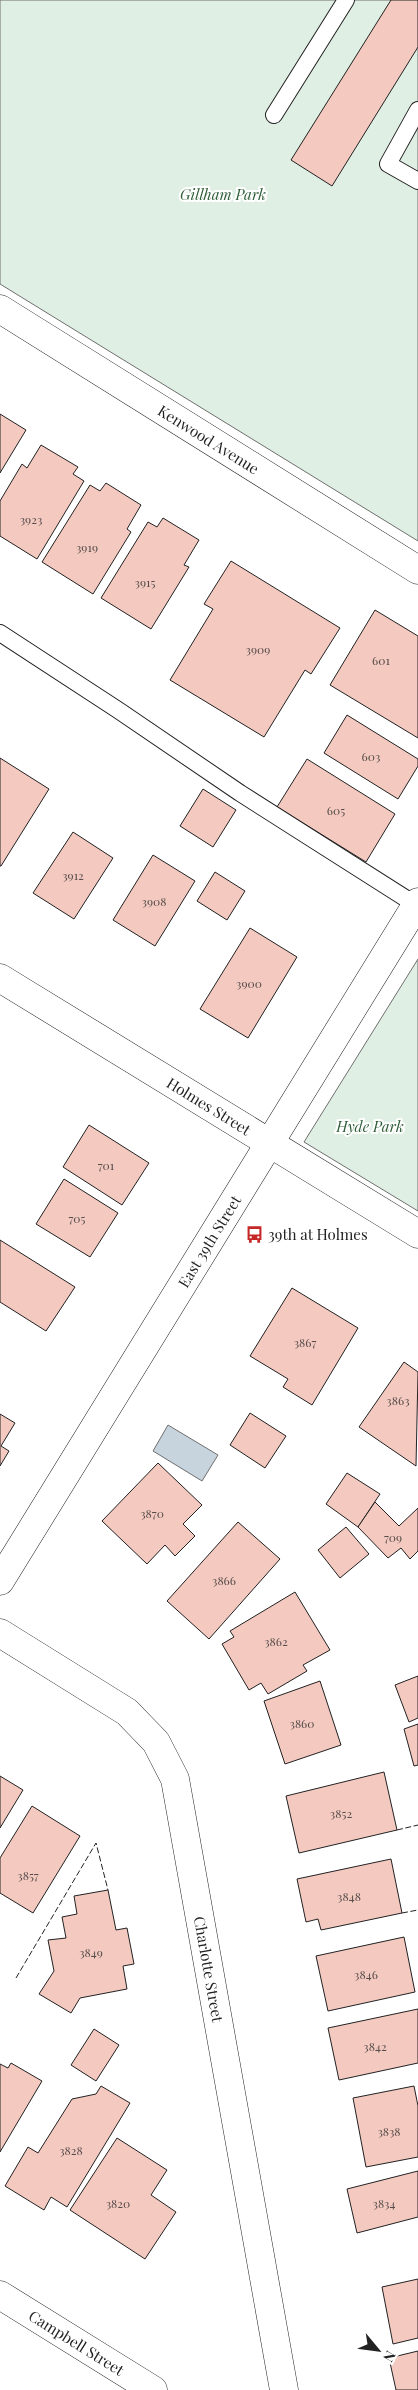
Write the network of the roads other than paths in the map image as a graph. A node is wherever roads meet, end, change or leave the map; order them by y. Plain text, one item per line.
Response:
1 (346, 0) edge
2 (418, 110) edge
3 (274, 115) dead end
4 (418, 181) edge
5 (0, 308) edge
6 (418, 570) edge
7 (0, 633) edge
8 (417, 903) edge
9 (0, 978) edge
10 (270, 1143) junction
11 (418, 1234) edge
12 (0, 1581) edge
13 (0, 1633) edge
14 (0, 2295) edge
15 (153, 2390) edge
16 (284, 2390) edge

1 - 3 lane
2 - 4 lane
5 - 6 street, Kenwood Avenue
7 - 8 lane
8 - 10 street, East 39th Street
9 - 10 street, Holmes Street
10 - 11 street, Holmes Street
10 - 12 street, East 39th Street
13 - 16 street, Charlotte Street
14 - 15 street, Campbell Street

